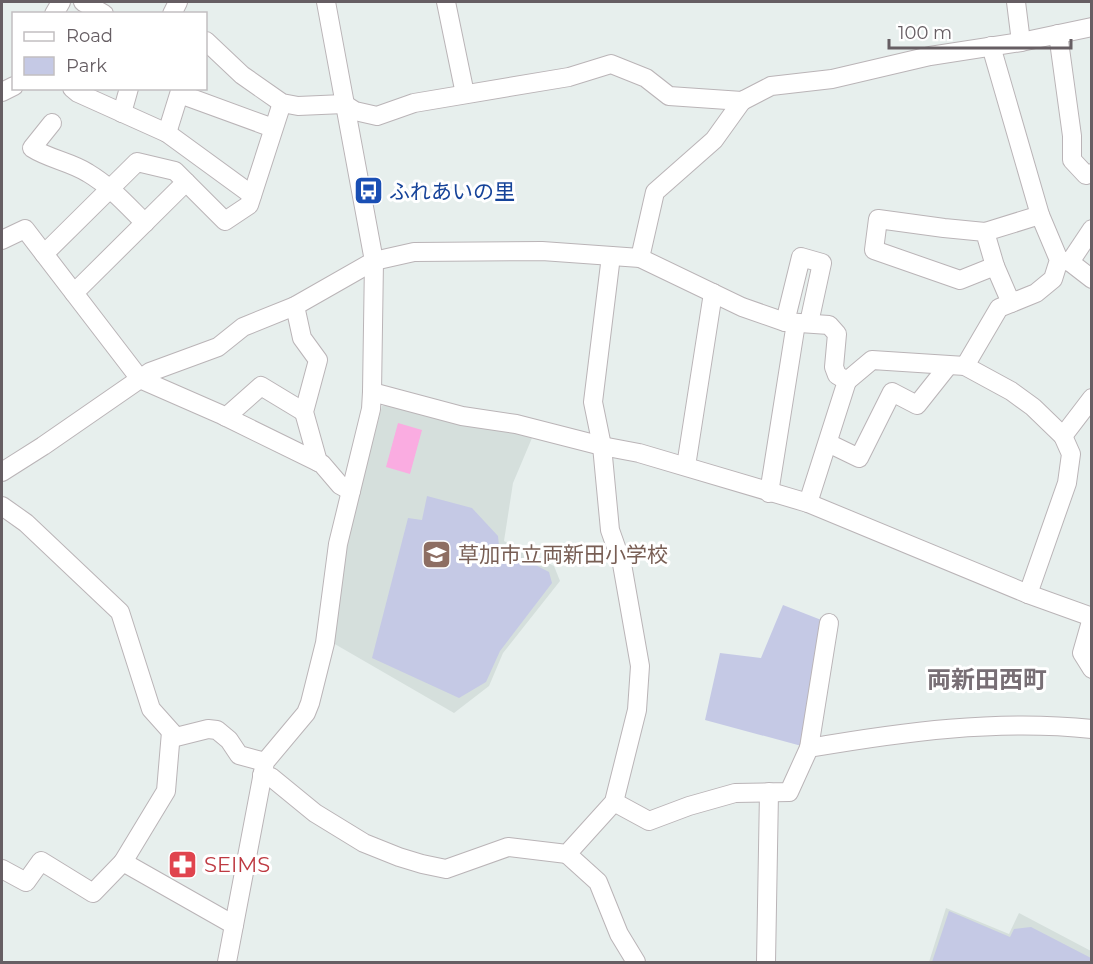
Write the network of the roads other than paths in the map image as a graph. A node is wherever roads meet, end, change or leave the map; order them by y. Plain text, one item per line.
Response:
1 (83, 2) edge
2 (326, 2) edge
3 (446, 2) edge
4 (1016, 2) edge
5 (100, 12) edge
6 (1092, 27) edge
7 (1058, 34) junction
8 (207, 42) edge
9 (1021, 42) junction
10 (992, 46) junction
11 (74, 90) edge
12 (128, 90) edge
13 (180, 91) edge
14 (465, 94) junction
15 (742, 101) junction
16 (282, 103) junction
17 (344, 104) junction
18 (122, 113) junction
19 (52, 123) dead end
20 (273, 128) junction
21 (167, 132) junction
22 (1092, 173) edge
23 (186, 182) junction
24 (111, 188) junction
25 (252, 195) junction
26 (1040, 215) junction
27 (145, 223) junction
28 (1092, 229) edge
29 (985, 232) junction
30 (2, 240) edge
31 (44, 254) junction
32 (611, 256) junction
33 (640, 258) junction
34 (374, 261) junction
35 (1065, 261) junction
36 (995, 267) junction
37 (1092, 279) edge
38 (74, 293) junction
39 (714, 293) junction
40 (1011, 303) junction
41 (295, 306) junction
42 (797, 323) junction
43 (957, 366) junction
44 (140, 379) junction
45 (847, 381) junction
46 (372, 392) junction
47 (1092, 398) edge
48 (304, 412) junction
49 (226, 417) junction
50 (1063, 436) junction
51 (828, 444) junction
52 (602, 446) junction
53 (318, 462) junction
54 (686, 466) junction
55 (2, 472) edge
56 (351, 491) junction
57 (769, 493) junction
58 (808, 503) junction
59 (2, 506) edge
60 (1028, 594) junction
61 (1092, 617) edge
62 (829, 623) dead end
63 (1092, 669) edge
64 (1092, 729) edge
65 (171, 732) junction
66 (809, 748) junction
67 (264, 769) junction
68 (770, 792) junction
69 (614, 802) junction
70 (567, 854) junction
71 (123, 861) junction
72 (2, 869) edge
73 (234, 925) junction
74 (227, 963) edge
75 (636, 963) edge
76 (766, 963) edge

1 - 5 street
2 - 17 street
3 - 14 street
4 - 9 street
6 - 7 street
7 - 9 street
7 - 22 street
8 - 16 street
9 - 10 street
10 - 15 street
10 - 26 street
11 - 18 street
12 - 18 street
13 - 20 street
13 - 21 street
14 - 15 street
14 - 17 street
15 - 33 street
16 - 17 street
16 - 20 street
17 - 34 street
18 - 21 street
19 - 24 street
20 - 25 street
21 - 25 street
23 - 24 street
23 - 25 street
23 - 27 street
24 - 27 street
24 - 31 street
26 - 29 street
26 - 35 street
27 - 38 street
28 - 35 street
29 - 36 street
29 - 36 street
30 - 31 street
31 - 38 street
32 - 33 street
32 - 34 street
32 - 52 street
33 - 39 street
34 - 41 street
34 - 46 street
35 - 37 street
35 - 40 street
36 - 40 street
38 - 44 street
39 - 42 street
39 - 54 street
40 - 43 street
41 - 44 street
41 - 48 street
42 - 45 street
42 - 57 street
43 - 45 street
43 - 50 street
43 - 51 street
44 - 49 street
44 - 55 street
45 - 51 street
46 - 52 street
46 - 56 street
47 - 50 street
48 - 49 street
48 - 53 street
49 - 53 street
50 - 60 street
51 - 58 street
52 - 54 street
52 - 69 street
53 - 56 street
54 - 57 street
56 - 67 street
57 - 58 street
58 - 60 street
59 - 65 street
60 - 61 street
61 - 63 street
62 - 66 street
64 - 66 street
65 - 67 street
65 - 71 street
66 - 68 street
67 - 70 street
67 - 73 street
68 - 69 street
68 - 76 street
69 - 70 street
70 - 75 street
71 - 72 street
71 - 73 street
73 - 74 street

